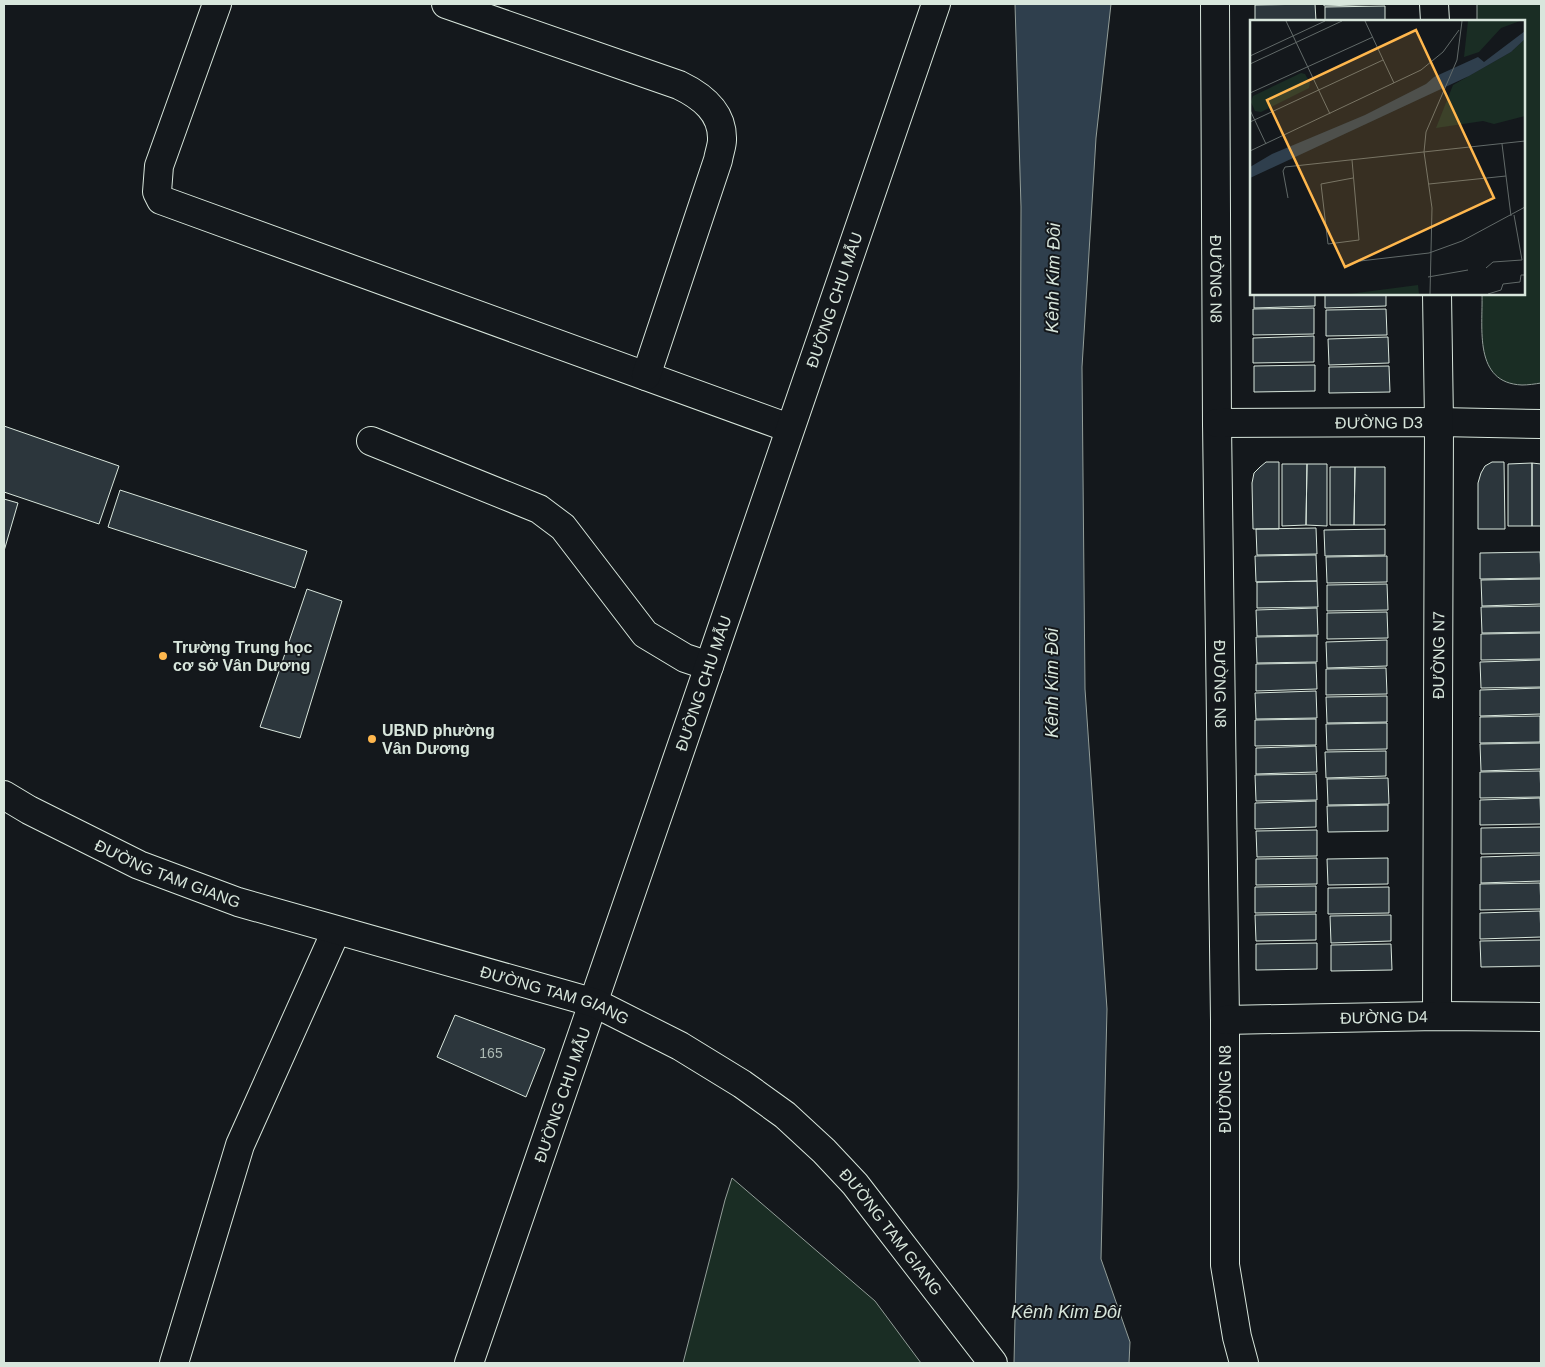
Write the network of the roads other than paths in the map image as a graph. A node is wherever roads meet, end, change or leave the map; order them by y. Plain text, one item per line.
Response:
1 (217, 4) edge
2 (446, 4) edge
3 (936, 4) edge
4 (1215, 4) edge
5 (1434, 4) edge
6 (1434, 20) edge
7 (1437, 295) edge
8 (646, 376) junction
9 (1439, 422) junction
10 (1217, 423) junction
11 (1541, 424) edge
12 (789, 428) junction
13 (371, 440) dead end
14 (709, 666) junction
15 (4, 795) edge
16 (336, 931) junction
17 (595, 1002) junction
18 (1437, 1016) junction
19 (1541, 1017) edge
20 (1225, 1020) junction
21 (174, 1363) edge
22 (470, 1363) edge
23 (994, 1363) edge
24 (1244, 1363) edge

1 - 8 street
2 - 8 street
3 - 12 street, ĐƯỜNG CHU MẪU
4 - 10 street, ĐƯỜNG N8
5 - 6 street
7 - 9 street, ĐƯỜNG N7
8 - 12 street
9 - 10 street, ĐƯỜNG D3
9 - 11 street, ĐƯỜNG D3
9 - 18 street, ĐƯỜNG N7
10 - 20 street, ĐƯỜNG N8
12 - 14 street, ĐƯỜNG CHU MẪU
13 - 14 street
14 - 17 street, ĐƯỜNG CHU MẪU
15 - 16 street, ĐƯỜNG TAM GIANG
16 - 17 street, ĐƯỜNG TAM GIANG
16 - 21 street
17 - 22 street, ĐƯỜNG CHU MẪU
17 - 23 street, ĐƯỜNG TAM GIANG
18 - 19 street, ĐƯỜNG D4
18 - 20 street, ĐƯỜNG D4
20 - 24 street, ĐƯỜNG N8

